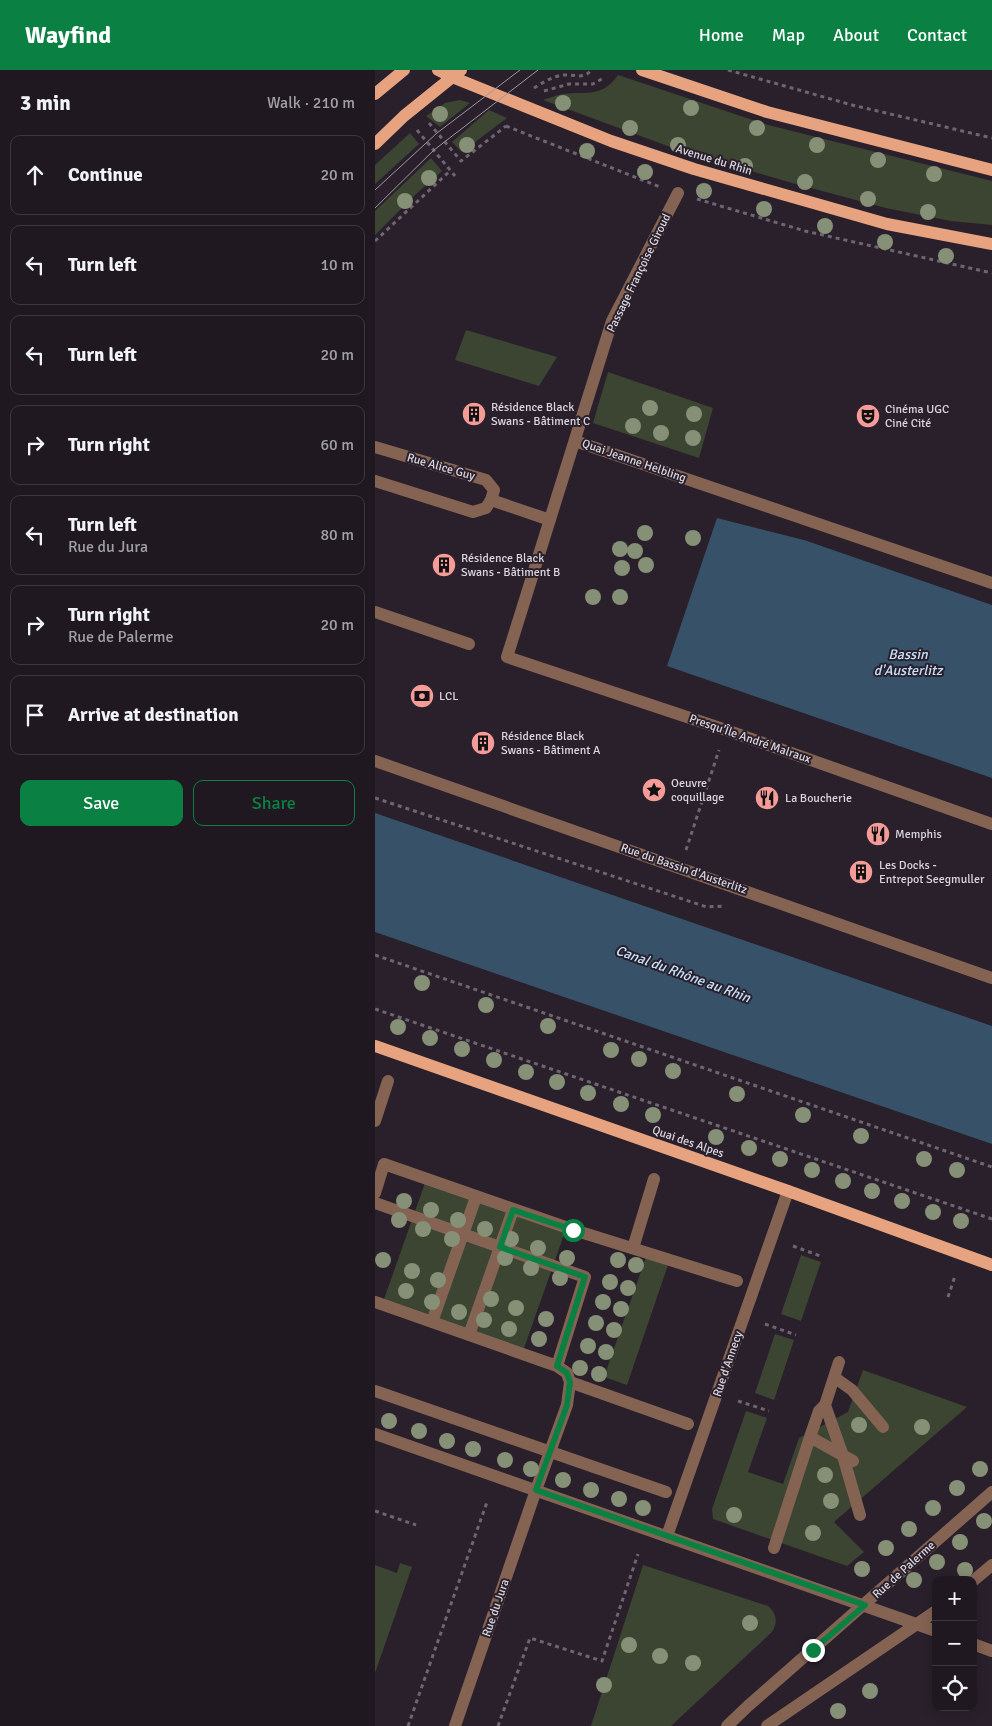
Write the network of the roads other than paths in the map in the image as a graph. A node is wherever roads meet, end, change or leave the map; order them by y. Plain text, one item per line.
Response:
1 (404, 70) edge
2 (438, 70) edge
3 (642, 70) edge
4 (456, 74) edge
5 (375, 94) edge
6 (375, 144) edge
7 (992, 170) edge
8 (678, 193) road end
9 (989, 244) edge
10 (575, 440) junction
11 (375, 447) edge
12 (375, 481) edge
13 (491, 500) junction
14 (550, 520) junction
15 (992, 583) edge
16 (375, 612) edge
17 (469, 644) dead end
18 (507, 657) joint
19 (375, 760) edge
20 (992, 824) edge
21 (992, 978) edge
22 (375, 1046) edge
23 (388, 1081) dead end
24 (375, 1122) edge
25 (380, 1163) edge
26 (654, 1179) dead end
27 (789, 1191) junction
28 (375, 1193) edge
29 (476, 1197) junction
30 (375, 1203) edge
31 (513, 1210) junction
32 (463, 1234) junction
33 (500, 1247) junction
34 (633, 1248) junction
35 (992, 1265) edge
36 (737, 1281) dead end
37 (375, 1302) edge
38 (432, 1322) junction
39 (469, 1336) junction
40 (839, 1362) dead end
41 (557, 1366) junction
42 (834, 1377) junction
43 (570, 1382) junction
44 (375, 1391) edge
45 (825, 1405) junction
46 (688, 1424) dead end
47 (883, 1427) dead end
48 (375, 1434) edge
49 (810, 1437) junction
50 (550, 1452) junction
51 (848, 1458) junction
52 (536, 1490) junction
53 (665, 1492) dead end
54 (992, 1492) edge
55 (860, 1515) dead end
56 (667, 1536) junction
57 (773, 1548) dead end
58 (992, 1565) edge
59 (977, 1578) edge
60 (865, 1605) junction
61 (932, 1614) edge
62 (918, 1624) junction
63 (932, 1629) edge
64 (977, 1645) edge
65 (992, 1650) edge
66 (455, 1726) edge
67 (727, 1726) edge
68 (767, 1726) edge

1 - 5 main road
2 - 4 main road, Avenue du Rhin
3 - 7 main road
4 - 6 main road
4 - 9 main road, Avenue du Rhin
8 - 10 street, Passage Françoise Giroud
10 - 14 street, Quai Jeanne Helbling
10 - 15 street, Quai Jeanne Helbling
11 - 13 street, Rue Alice Guy
12 - 13 street
13 - 14 street
14 - 18 street, Quai Jeanne Helbling
16 - 17 street
18 - 20 street, Presqu'Île André Malraux
19 - 21 street, Rue du Bassin d'Austerlitz
22 - 27 main road, Quai des Alpes
23 - 24 street
25 - 28 street
25 - 29 street
26 - 34 street
27 - 35 main road, Quai des Alpes
27 - 56 street, Rue d'Annecy
29 - 31 street
29 - 32 street
30 - 32 street
31 - 33 street
31 - 34 street
32 - 33 street
32 - 38 street
33 - 39 street
33 - 41 street
34 - 36 street
37 - 38 street
38 - 39 street
39 - 41 street
40 - 42 street
41 - 43 street
42 - 45 street
42 - 47 street
43 - 46 street
43 - 50 street, Rue du Jura
44 - 50 street
45 - 49 street
45 - 51 street
48 - 52 street
49 - 51 street
49 - 57 street
50 - 52 street, Rue du Jura
50 - 53 street
51 - 55 street
52 - 56 street
52 - 66 street, Rue du Jura
54 - 60 street, Rue de Palerme
56 - 60 street
58 - 59 street
60 - 62 street
60 - 67 street, Rue de Palerme
61 - 62 street
62 - 63 street
62 - 68 street
64 - 65 street

